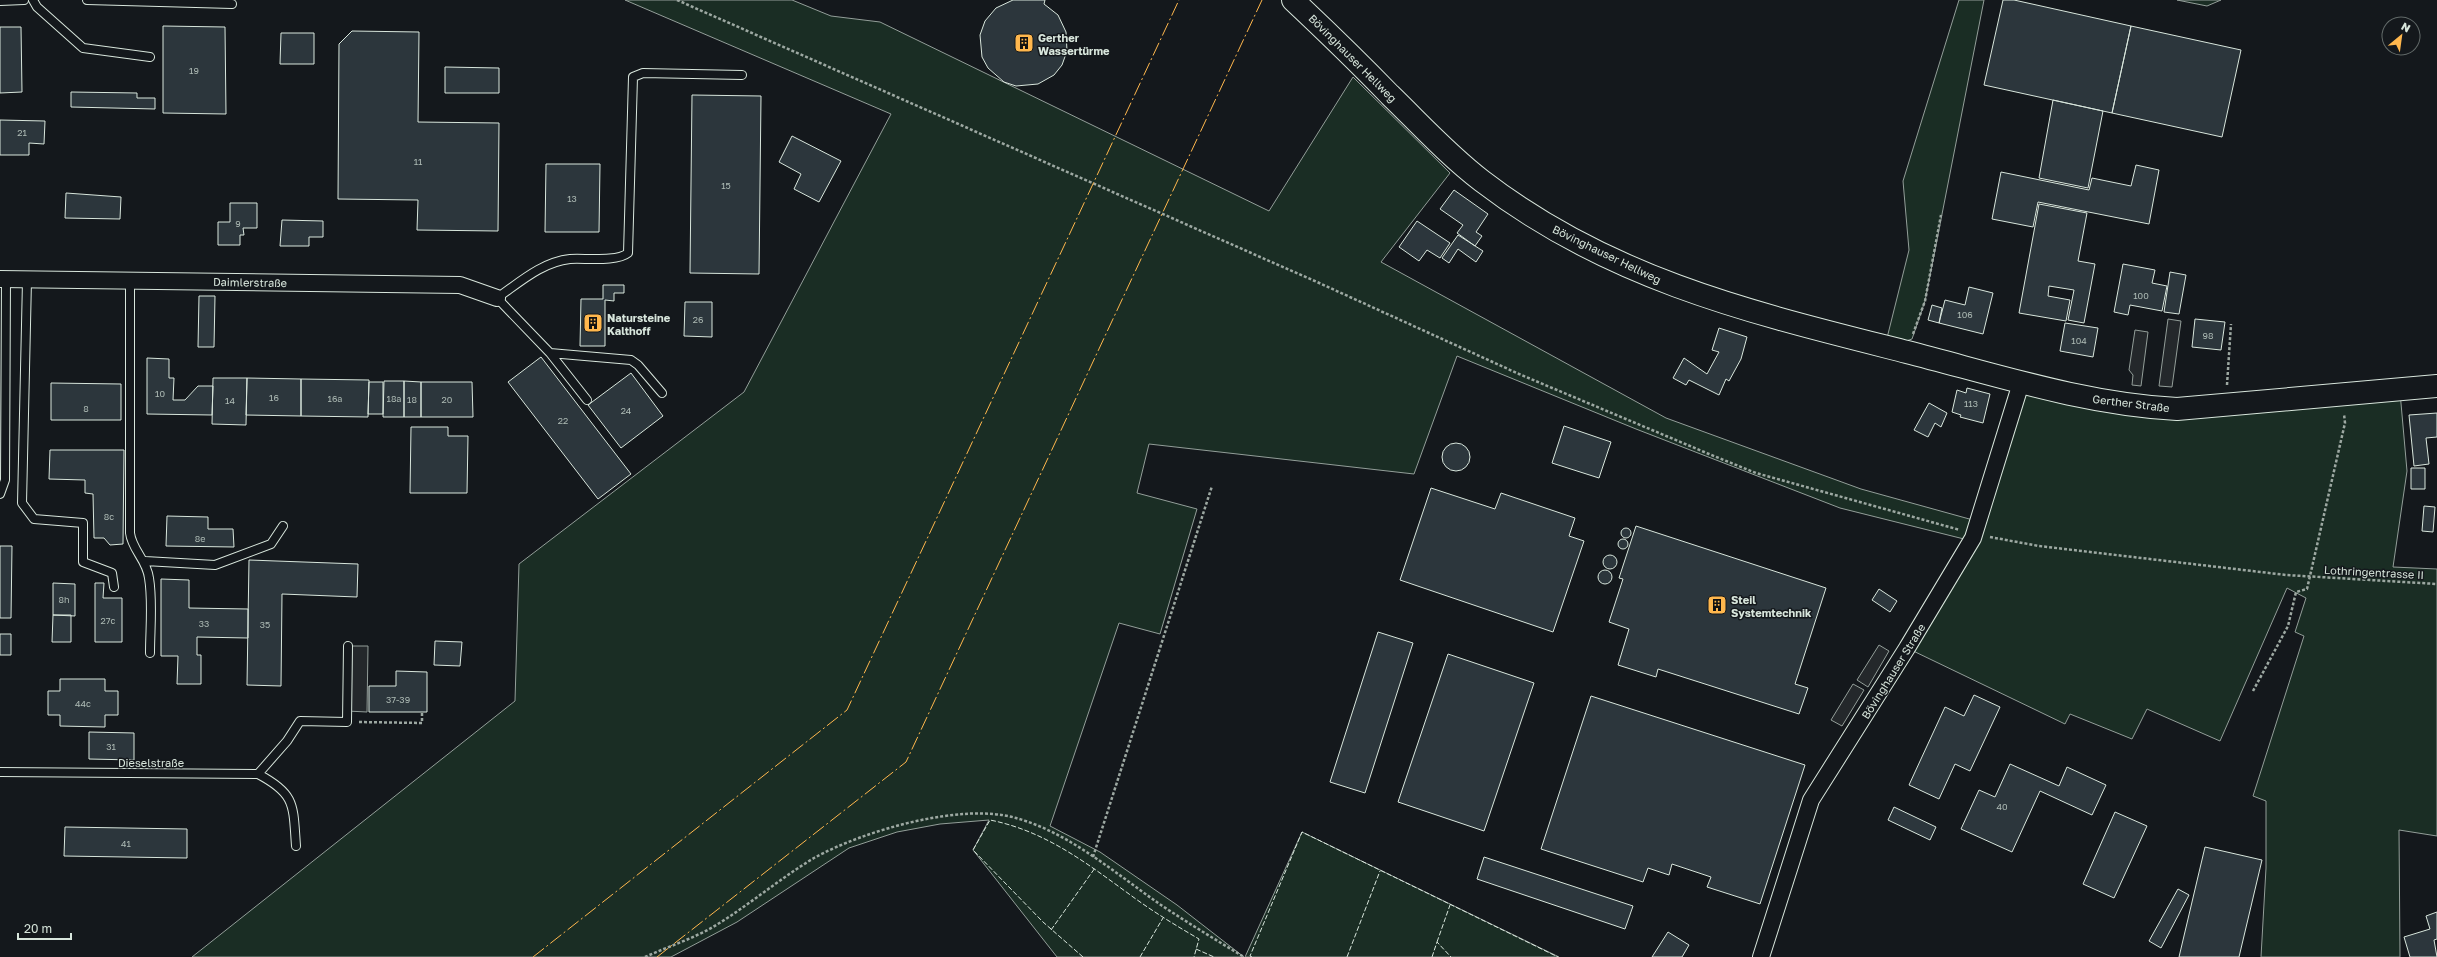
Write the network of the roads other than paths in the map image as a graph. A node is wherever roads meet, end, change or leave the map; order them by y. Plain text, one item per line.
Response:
1 (19, 0) edge
2 (33, 0) edge
3 (88, 0) edge
4 (1293, 0) edge
5 (0, 1) edge
6 (232, 4) dead end
7 (150, 57) dead end
8 (742, 75) dead end
9 (3, 279) edge
10 (27, 280) junction
11 (130, 280) junction
12 (497, 298) junction
13 (1905, 351) joint
14 (550, 353) junction
15 (2021, 384) junction
16 (2437, 386) edge
17 (662, 393) dead end
18 (587, 400) dead end
19 (0, 494) edge
20 (283, 526) dead end
21 (144, 561) junction
22 (114, 587) dead end
23 (348, 646) dead end
24 (150, 653) dead end
25 (0, 772) edge
26 (258, 774) junction
27 (296, 846) dead end
28 (1761, 957) edge

1 - 5 lane
2 - 7 lane
3 - 6 lane
4 - 13 street, Bövinghauser Hellweg
8 - 12 lane
9 - 10 street, Daimlerstraße
9 - 19 lane
10 - 11 street, Daimlerstraße
10 - 22 lane
11 - 12 street, Daimlerstraße
11 - 21 lane
12 - 14 lane
13 - 15 street, Gerther Straße
14 - 17 lane
14 - 18 lane
15 - 16 street, Gerther Straße
15 - 28 street, Bövinghauser Straße
20 - 21 lane
21 - 24 lane
23 - 26 lane
25 - 26 lane, Dieselstraße
26 - 27 lane

